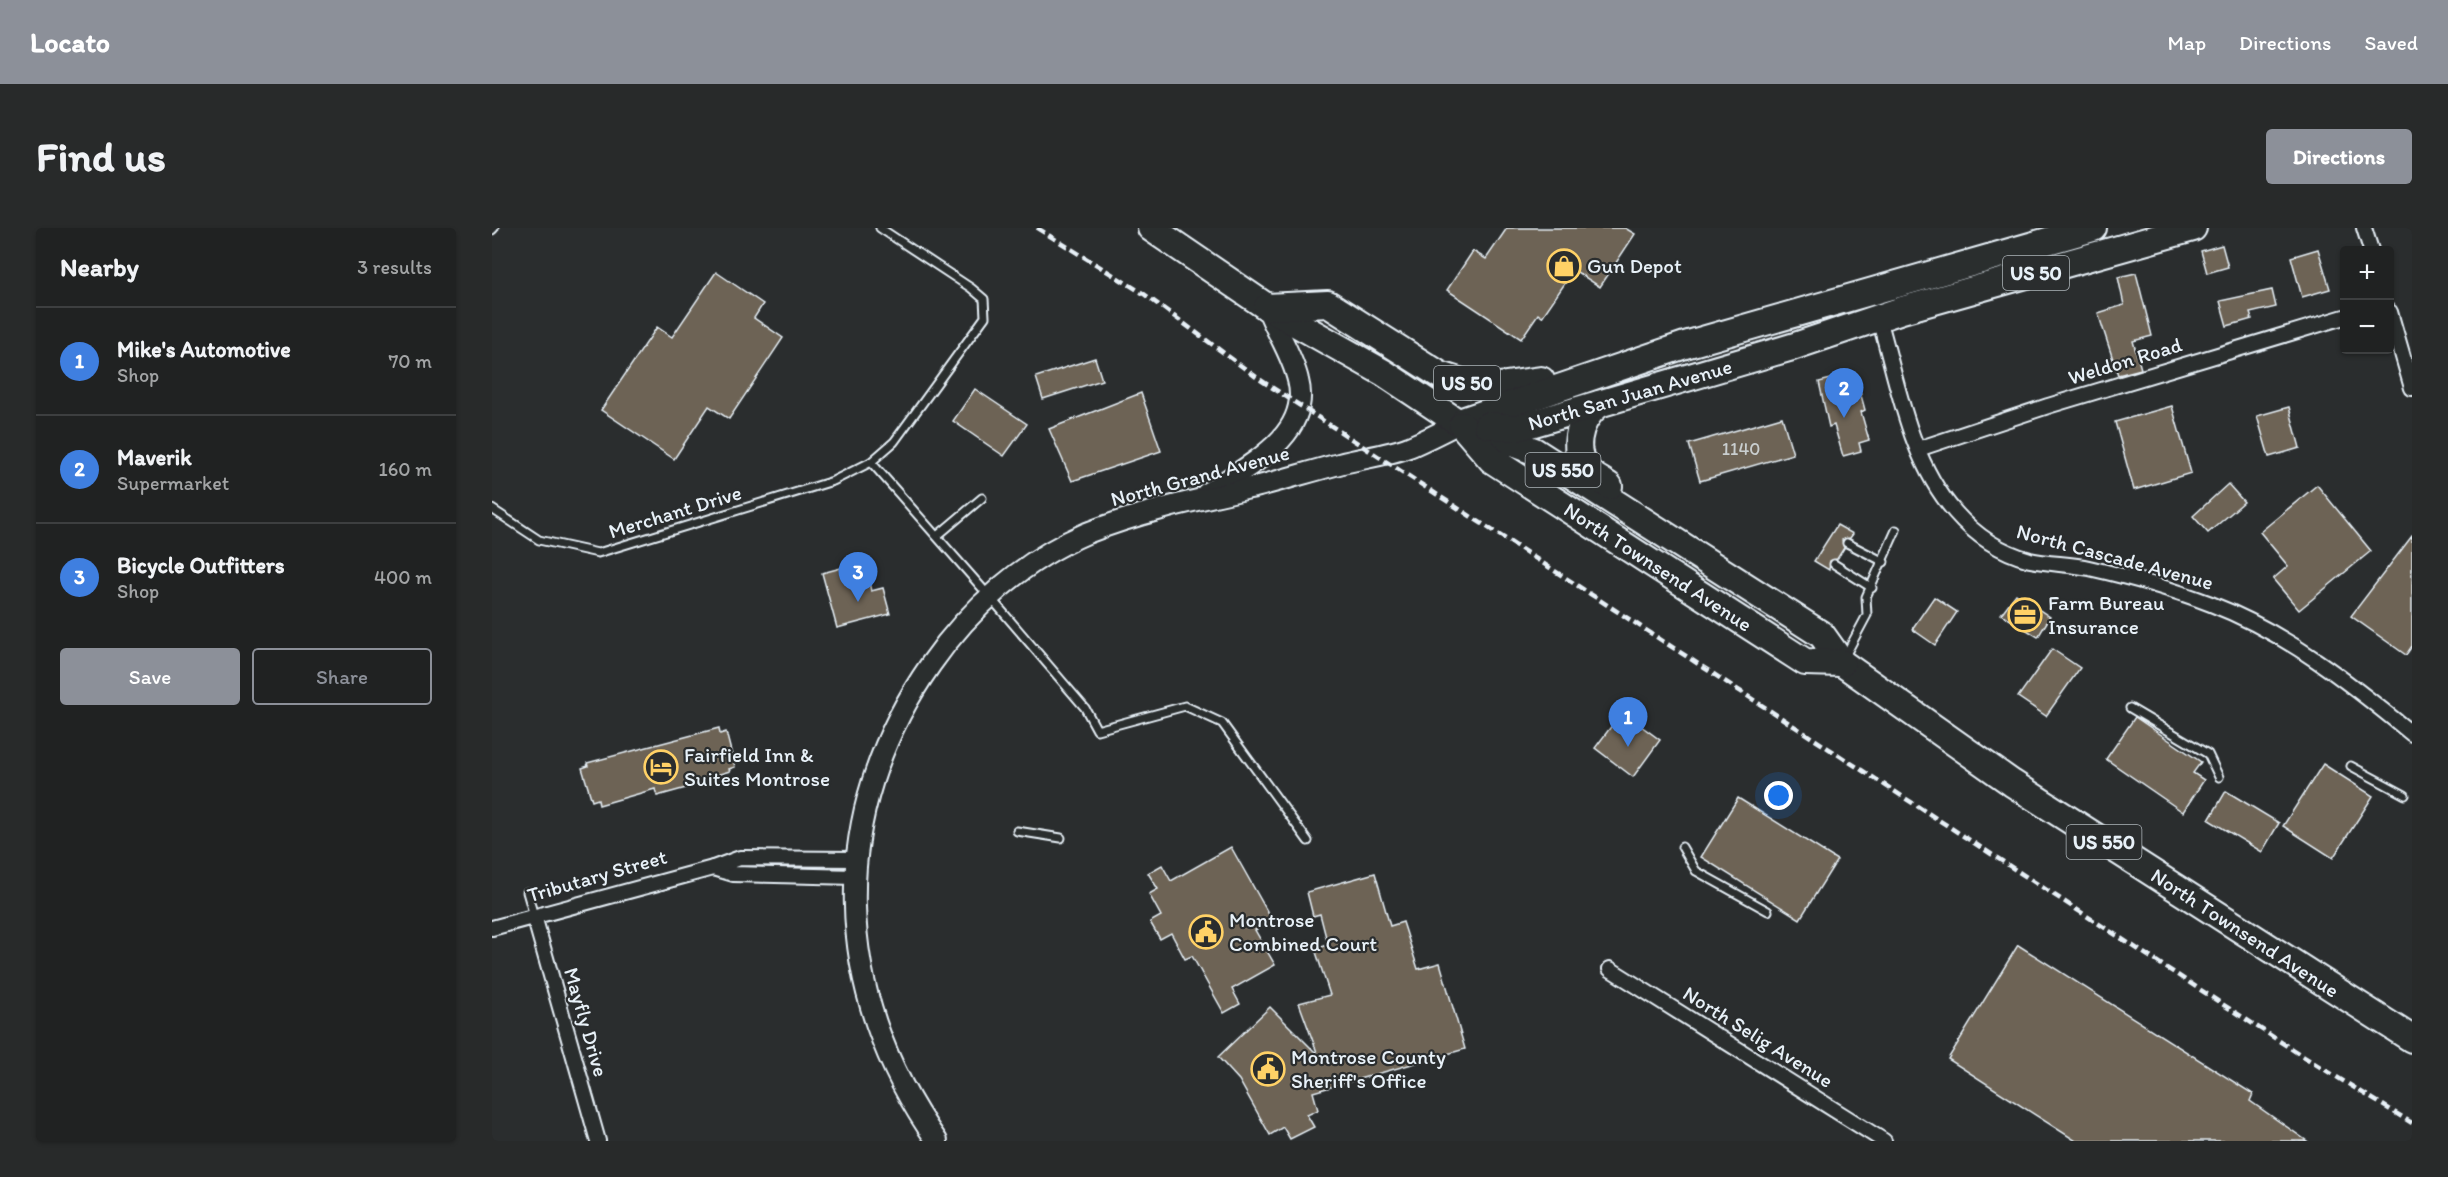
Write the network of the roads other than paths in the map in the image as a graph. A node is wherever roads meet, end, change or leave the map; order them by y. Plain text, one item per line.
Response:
1 (880, 228) edge
2 (1151, 228) edge
3 (2093, 228) edge
4 (2193, 228) edge
5 (2364, 228) edge
6 (2370, 246) edge
7 (1267, 307) junction
8 (2340, 318) edge
9 (1879, 319) junction
10 (2394, 326) edge
11 (1771, 336) junction
12 (1685, 345) junction
13 (2412, 388) edge
14 (1599, 404) junction
15 (1460, 423) junction
16 (1918, 449) junction
17 (871, 462) junction
18 (982, 498) dead end
19 (1199, 499) junction
20 (492, 509) edge
21 (1896, 530) dead end
22 (937, 536) junction
23 (1847, 543) dead end
24 (1884, 562) junction
25 (1834, 564) dead end
26 (1712, 565) junction
27 (1872, 588) junction
28 (990, 597) junction
29 (1842, 663) junction
30 (2130, 708) dead end
31 (2412, 734) edge
32 (2351, 766) dead end
33 (2219, 777) dead end
34 (2405, 795) dead end
35 (1017, 831) dead end
36 (1061, 838) dead end
37 (1308, 841) dead end
38 (1682, 848) dead end
39 (856, 868) junction
40 (527, 892) dead end
41 (1768, 911) dead end
42 (534, 916) junction
43 (492, 928) edge
44 (1610, 969) dead end
45 (2412, 1039) edge
46 (598, 1141) edge
47 (937, 1141) edge
48 (1884, 1141) edge

1 - 17 lane, Merchant Drive
2 - 7 highway, North Townsend Avenue / US 50
3 - 11 highway, North San Juan Avenue / US 50
4 - 9 highway, North San Juan Avenue / US 50
5 - 6 street
7 - 12 highway, US 50
7 - 15 highway, North Townsend Avenue / US 50
7 - 19 street
8 - 16 street, Weldon Road
9 - 11 highway, North San Juan Avenue / US 50
9 - 16 street, North Cascade Avenue
10 - 13 street
11 - 12 highway, North San Juan Avenue / US 50
11 - 14 highway, North San Juan Avenue / US 50
12 - 15 highway, North San Juan Avenue / US 50
14 - 15 highway, North San Juan Avenue / US 50
14 - 26 highway
15 - 19 street, North Grand Avenue
15 - 26 highway, North Townsend Avenue / US 550
15 - 29 highway, North Townsend Avenue / US 550
16 - 31 street, North Cascade Avenue
17 - 20 lane, Merchant Drive
17 - 22 lane
18 - 22 lane
19 - 28 street, North Grand Avenue
21 - 24 lane
22 - 28 lane
23 - 24 lane
24 - 27 lane
25 - 27 lane
26 - 29 highway, North Townsend Avenue / US 550
27 - 29 lane
28 - 37 lane
28 - 39 street, North Grand Avenue
29 - 45 highway, North Townsend Avenue / US 550
30 - 33 lane
32 - 34 lane
35 - 36 lane
38 - 41 lane
39 - 42 street, Tributary Street
39 - 47 street, North Grand Avenue
40 - 42 lane
42 - 43 street, Tributary Street
42 - 46 street, Mayfly Drive
44 - 48 street, North Selig Avenue

